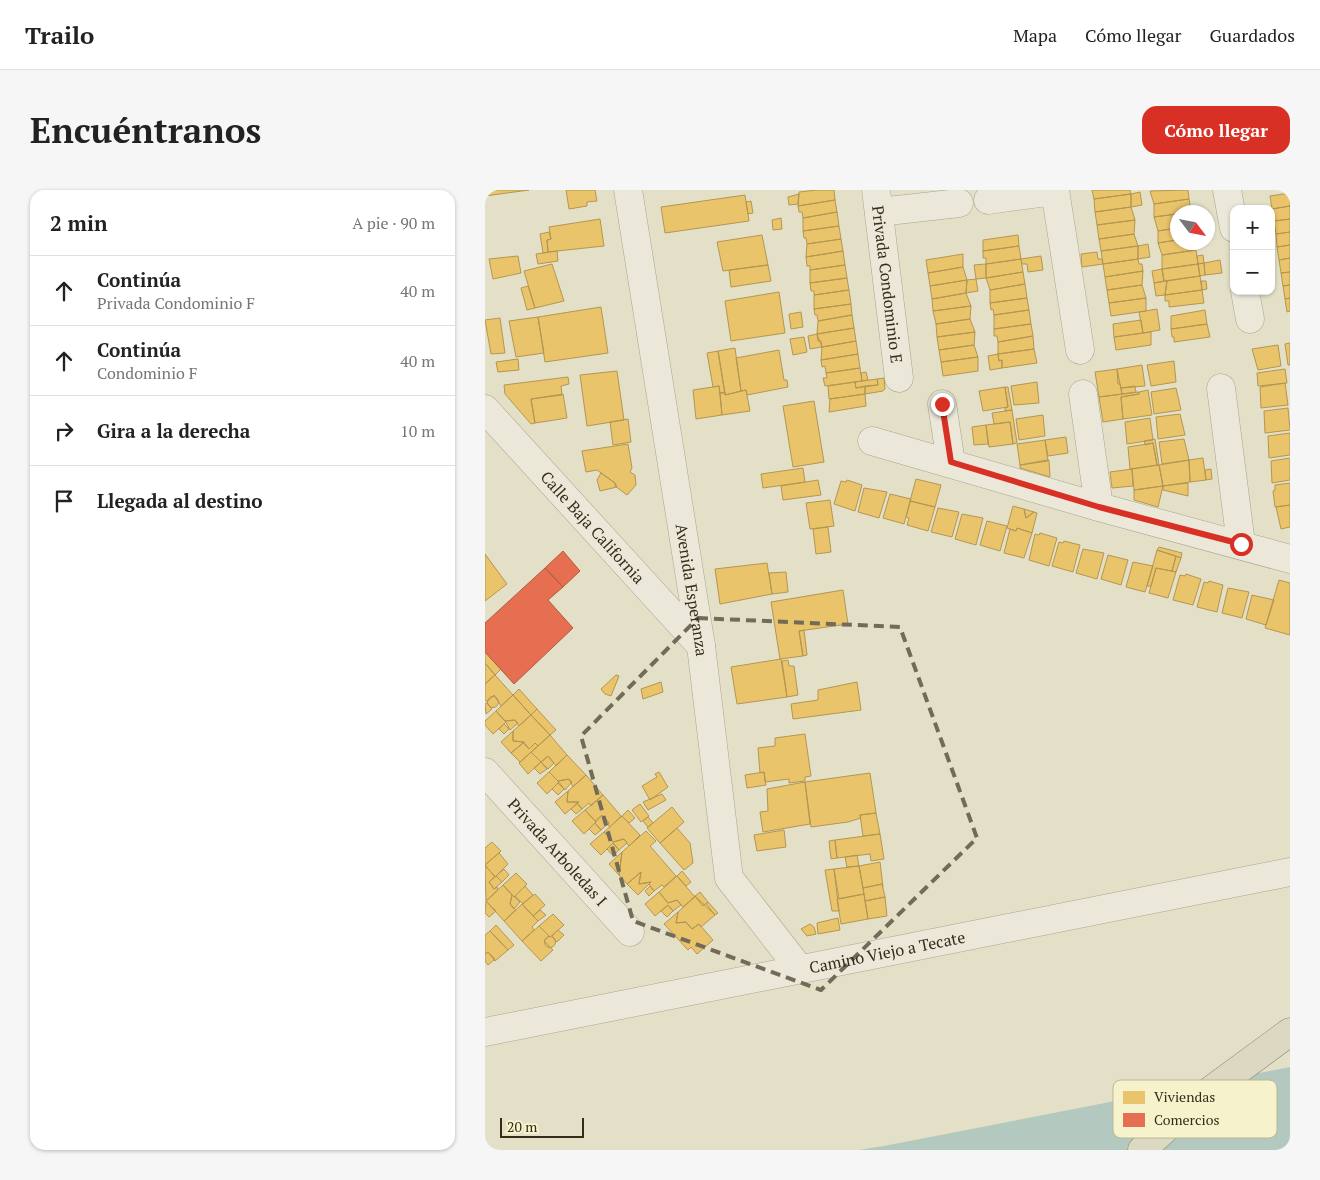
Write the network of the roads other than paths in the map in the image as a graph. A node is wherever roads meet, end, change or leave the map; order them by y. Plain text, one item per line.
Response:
1 (628, 190) edge
2 (1227, 190) edge
3 (1055, 191) edge
4 (988, 200) dead end
5 (877, 201) edge
6 (959, 202) dead end
7 (1230, 206) edge
8 (1246, 295) edge
9 (1250, 319) dead end
10 (1080, 350) dead end
11 (899, 378) dead end
12 (1221, 388) dead end
13 (1083, 394) dead end
14 (942, 404) dead end
15 (485, 409) edge
16 (873, 441) dead end
17 (951, 462) junction
18 (1099, 507) junction
19 (1241, 544) junction
20 (1290, 559) edge
21 (701, 646) junction
22 (485, 772) edge
23 (1290, 872) edge
24 (630, 932) dead end
25 (799, 968) junction
26 (485, 1032) edge
27 (1290, 1032) edge
28 (1225, 1080) edge
29 (1155, 1138) edge
30 (1142, 1150) edge

1 - 21 street, Avenida Esperanza
2 - 7 street
3 - 4 street
3 - 10 street
5 - 6 street
5 - 11 street, Privada Condominio E
8 - 9 street
12 - 19 street
13 - 18 street
14 - 17 street
15 - 21 street, Calle Baja California
16 - 17 street
17 - 18 street
18 - 19 street
19 - 20 street
21 - 25 street, Avenida Esperanza
22 - 24 street, Privada Arboledas I
23 - 25 street, Camino Viejo a Tecate
25 - 26 street, Camino Viejo a Tecate
27 - 28 highway
29 - 30 highway

